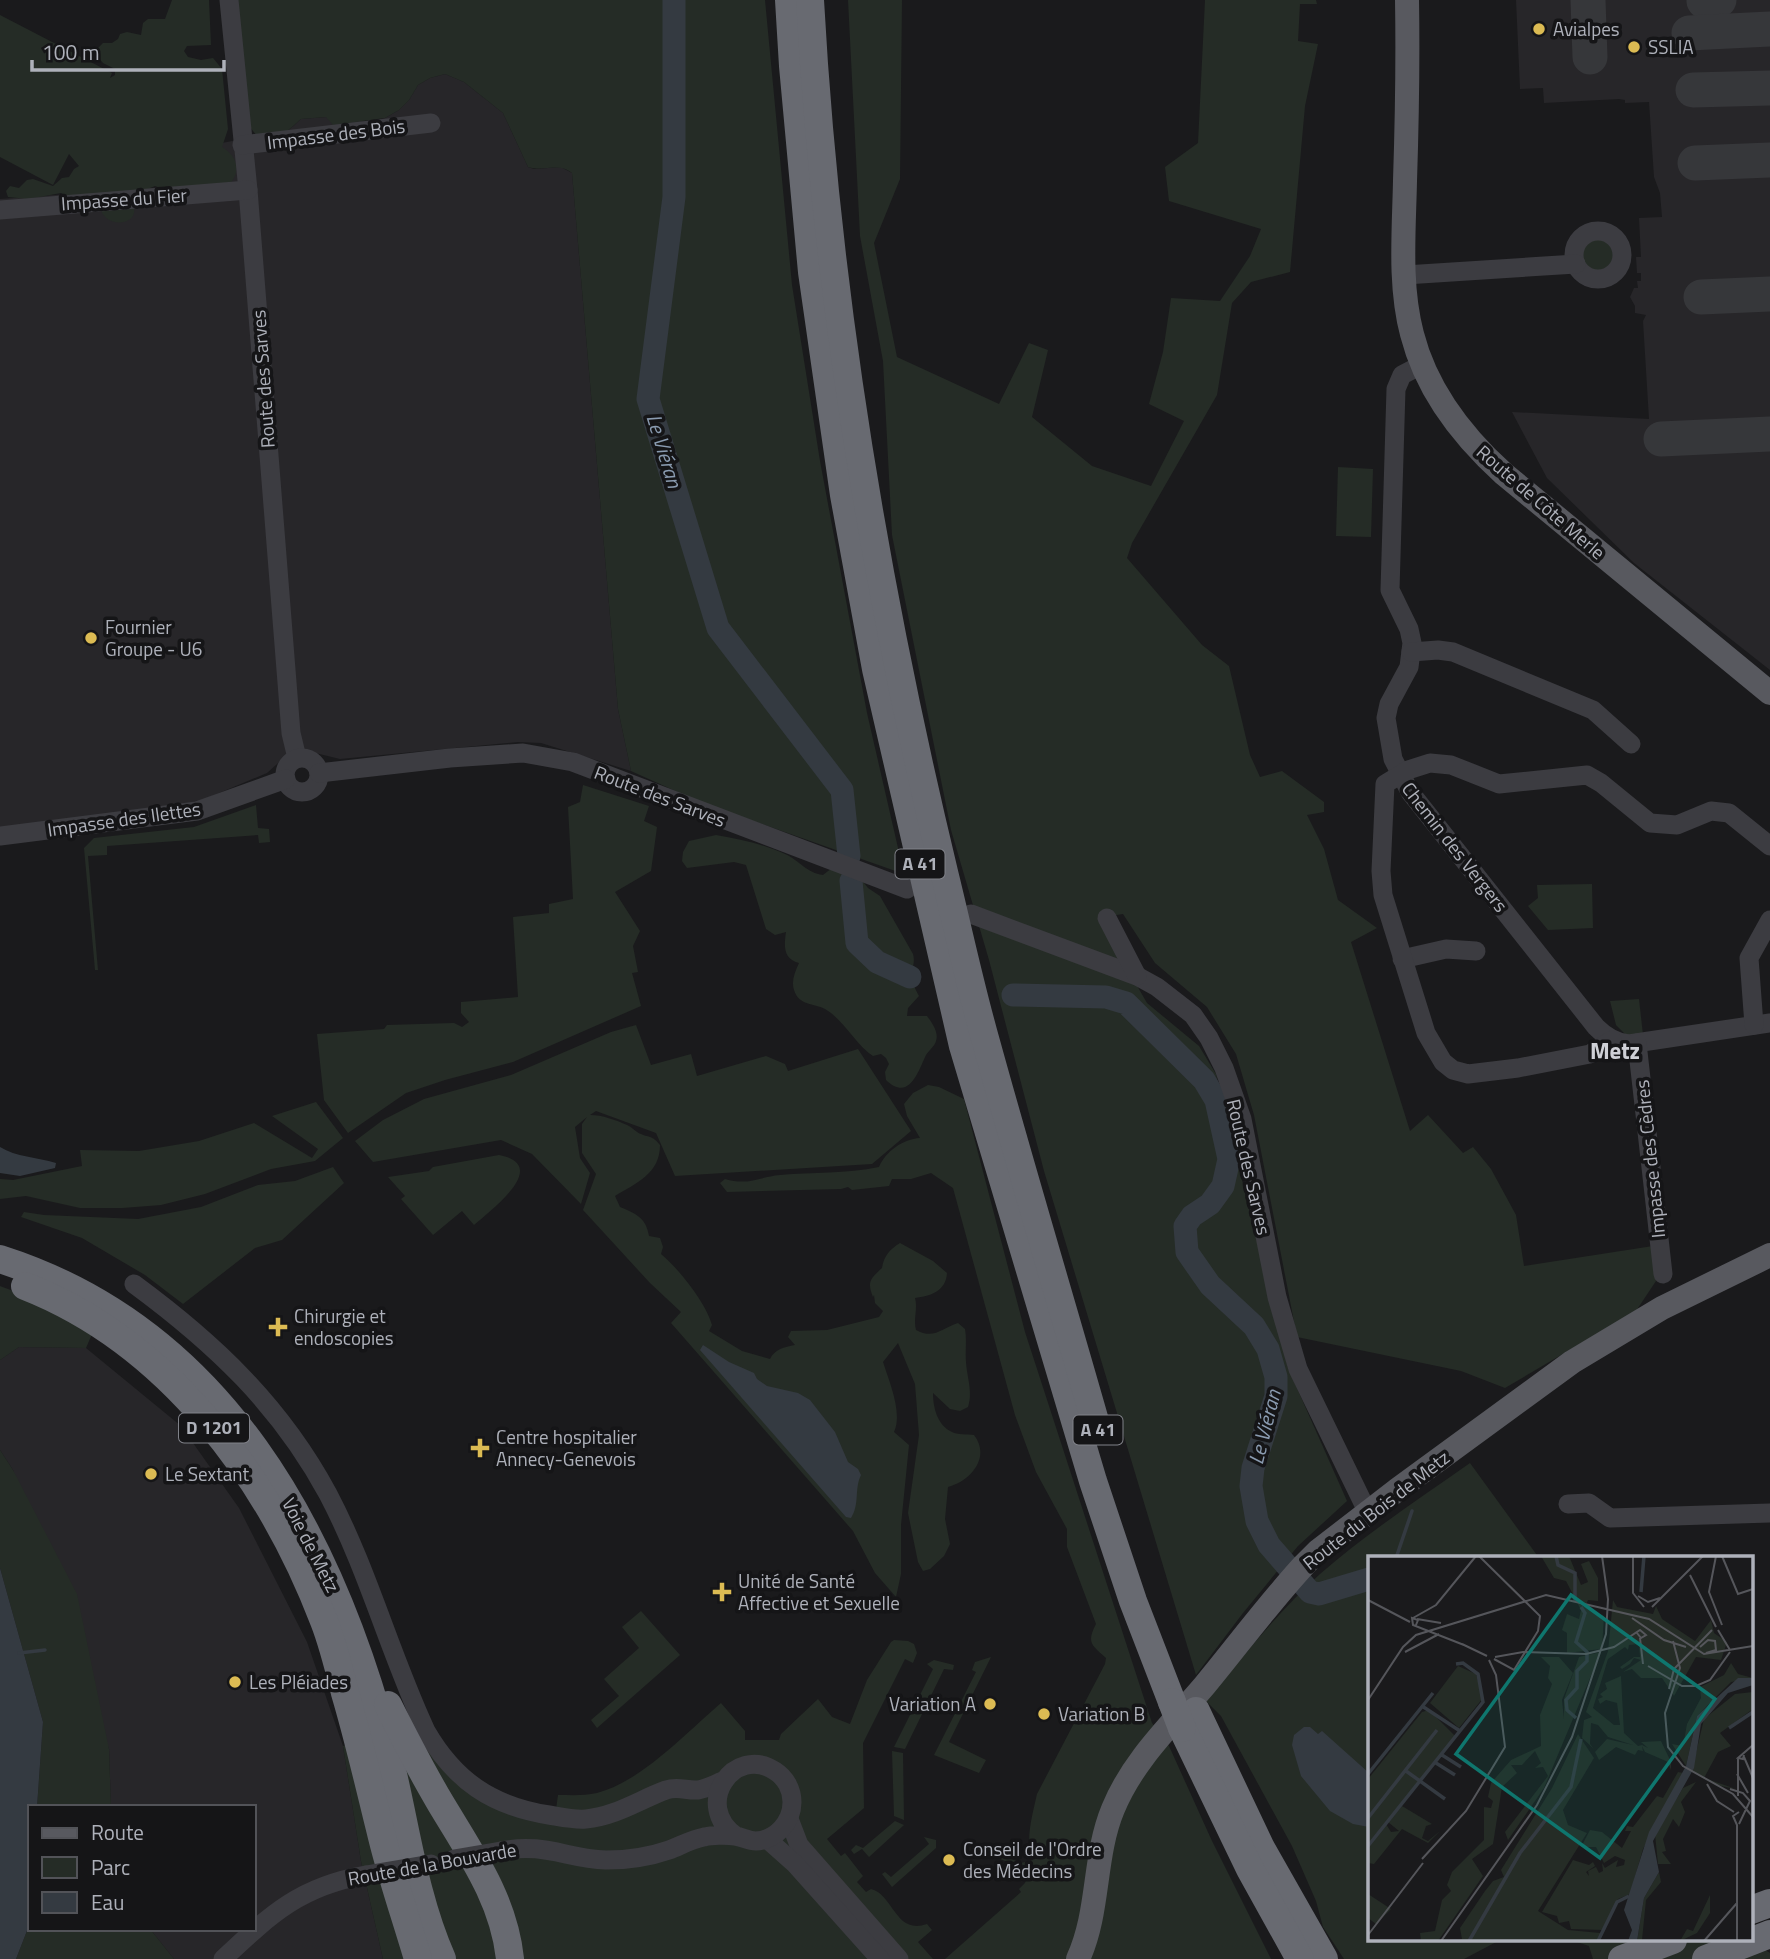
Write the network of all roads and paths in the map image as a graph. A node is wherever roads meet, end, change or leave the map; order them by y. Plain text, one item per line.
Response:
1 (229, 0) edge
2 (789, 0) edge
3 (810, 0) edge
4 (1407, 0) edge
5 (431, 123) dead end
6 (242, 145) junction
7 (248, 190) junction
8 (0, 210) edge
9 (1575, 258) dead end
10 (1404, 269) junction
11 (1423, 364) junction
12 (1411, 652) junction
13 (1770, 693) edge
14 (1631, 744) dead end
15 (297, 758) junction
16 (319, 773) junction
17 (1399, 774) junction
18 (286, 779) junction
19 (0, 836) edge
20 (1770, 846) edge
21 (907, 890) dead end
22 (971, 914) dead end
23 (1107, 918) dead end
24 (1770, 920) edge
25 (1476, 951) dead end
26 (1402, 958) junction
27 (1137, 976) junction
28 (1762, 1024) edge
29 (1612, 1040) junction
30 (1637, 1043) junction
31 (1770, 1255) edge
32 (0, 1259) edge
33 (1663, 1274) dead end
34 (0, 1276) edge
35 (134, 1284) dead end
36 (1568, 1504) dead end
37 (1368, 1513) junction
38 (1770, 1513) edge
39 (344, 1614) junction
40 (1184, 1707) junction
41 (723, 1781) junction
42 (698, 1790) junction
43 (717, 1811) junction
44 (789, 1819) junction
45 (736, 1836) junction
46 (703, 1837) junction
47 (382, 1839) junction
48 (767, 1839) junction
49 (1770, 1903) edge
50 (1752, 1910) edge
51 (256, 1930) edge
52 (255, 1931) edge
53 (1770, 1934) edge
54 (1669, 1941) edge
55 (223, 1959) edge
56 (402, 1959) edge
57 (418, 1959) edge
58 (442, 1959) edge
59 (510, 1959) edge
60 (880, 1959) edge
61 (899, 1959) edge
62 (1078, 1959) edge
63 (1300, 1959) edge
64 (1324, 1959) edge
65 (1622, 1959) edge
66 (1706, 1959) edge

1 - 6 street, Route des Sarves
2 - 40 highway, A 41
3 - 40 highway, A 41
4 - 10 main road, Route de Côte Merle
5 - 6 street, Impasse des Bois
6 - 7 street, Route des Sarves
7 - 8 street, Impasse du Fier
7 - 15 street, Route des Sarves
9 - 10 street
10 - 11 main road, Route de Côte Merle
11 - 12 street
11 - 13 main road, Route de Côte Merle
12 - 14 street
12 - 17 street
15 - 16 street
15 - 18 street
16 - 18 street
16 - 21 street, Route des Sarves
17 - 20 street, Chemin des Vergers
17 - 26 street
17 - 29 street, Chemin des Vergers
18 - 19 street, Impasse des Ilettes
22 - 27 street, Route des Sarves
23 - 27 street
24 - 28 street
25 - 26 street
26 - 29 street
27 - 37 street, Route des Sarves
28 - 30 street
29 - 30 street
30 - 33 street, Impasse des Cèdres
31 - 37 main road, Route du Bois de Metz
32 - 39 highway, Voie de Metz / D 1201
34 - 47 highway, Voie de Metz / D 1201
35 - 42 street
36 - 38 street
37 - 62 main road, Route du Bois de Metz
39 - 58 highway, Voie de Metz
39 - 59 highway, D 1201
40 - 63 highway, A 41
40 - 64 highway, A 41
41 - 42 street
41 - 43 street
41 - 44 street
42 - 43 street
43 - 45 street
43 - 46 street
44 - 48 street
44 - 61 street
45 - 46 street, Route de la Bouvarde
45 - 48 street
46 - 51 street, Route de la Bouvarde, bridge
47 - 56 highway, D 1201
47 - 57 highway
48 - 60 street
49 - 50 highway
52 - 55 street, Route de la Bouvarde, bridge
53 - 66 highway
54 - 65 highway

